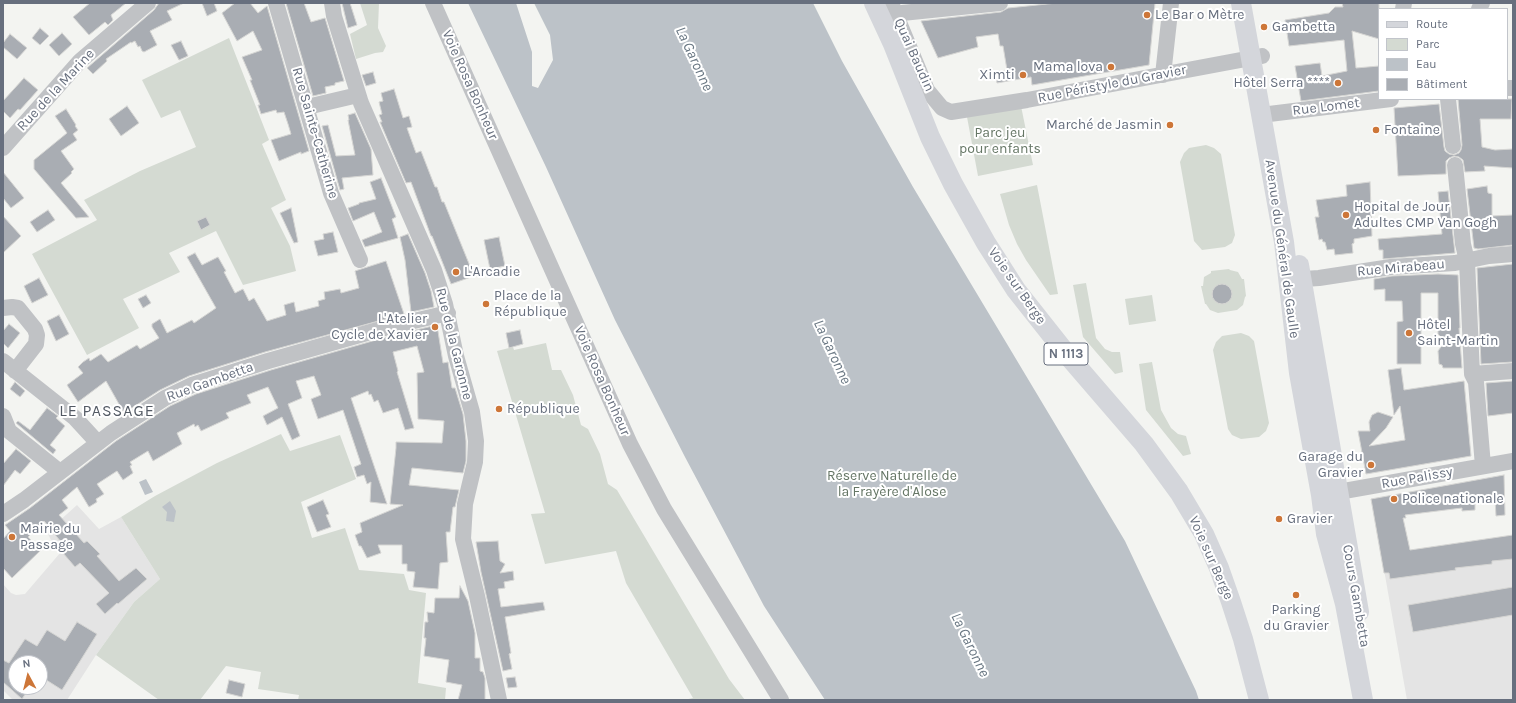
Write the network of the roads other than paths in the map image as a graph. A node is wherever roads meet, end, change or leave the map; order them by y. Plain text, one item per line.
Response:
1 (148, 3) edge
2 (276, 3) edge
3 (332, 3) edge
4 (433, 3) edge
5 (874, 3) edge
6 (1000, 3) edge
7 (1172, 3) edge
8 (1241, 3) edge
9 (1252, 3) edge
10 (893, 9) edge
11 (1256, 57) junction
12 (1163, 75) junction
13 (358, 95) junction
14 (1383, 100) edge
15 (1448, 100) edge
16 (307, 107) junction
17 (962, 111) joint
18 (1267, 114) junction
19 (5, 139) edge
20 (1453, 146) dead end
21 (1455, 165) dead end
22 (1513, 254) edge
23 (360, 260) dead end
24 (1467, 261) junction
25 (1294, 280) junction
26 (3, 308) edge
27 (448, 313) junction
28 (9, 366) edge
29 (1513, 371) edge
30 (1472, 374) junction
31 (3, 416) edge
32 (98, 443) junction
33 (1513, 461) edge
34 (1484, 466) junction
35 (60, 472) junction
36 (1329, 494) junction
37 (3, 514) edge
38 (499, 700) edge
39 (781, 700) edge
40 (1259, 700) edge
41 (1363, 700) edge
42 (1376, 700) edge

1 - 19 street, Rue de la Marine
2 - 16 street, Rue Sainte-Catherine
3 - 13 street, Rue de la Garonne
4 - 39 street, Voie Rosa Bonheur
5 - 40 main road, Voie sur Berge / N 1113
6 - 10 street
7 - 12 street
8 - 11 main road, Avenue du Général de Gaulle
9 - 11 main road, Avenue du Général de Gaulle
10 - 17 street, Quai Baudin
11 - 12 street, Rue Péristyle du Gravier
11 - 18 main road, Avenue du Général de Gaulle
12 - 17 street, Rue Péristyle du Gravier
13 - 16 street
13 - 27 street, Rue de la Garonne
14 - 18 street, Rue Lomet
15 - 20 street
16 - 23 street, Rue Sainte-Catherine
18 - 25 main road, Avenue du Général de Gaulle
21 - 24 street
22 - 24 street, Rue Mirabeau
24 - 25 street, Rue Mirabeau
24 - 30 street
25 - 36 main road, Avenue du Général de Gaulle
26 - 28 street
27 - 32 street, Rue Gambetta
27 - 38 street, Rue de la Garonne
28 - 32 street
29 - 30 street
30 - 34 street
31 - 35 street
32 - 35 street, Rue Gambetta
33 - 34 street, Rue Palissy
34 - 36 street, Rue Palissy
35 - 37 street, Rue Gambetta
36 - 41 main road, Cours Gambetta
36 - 42 main road, Cours Gambetta

